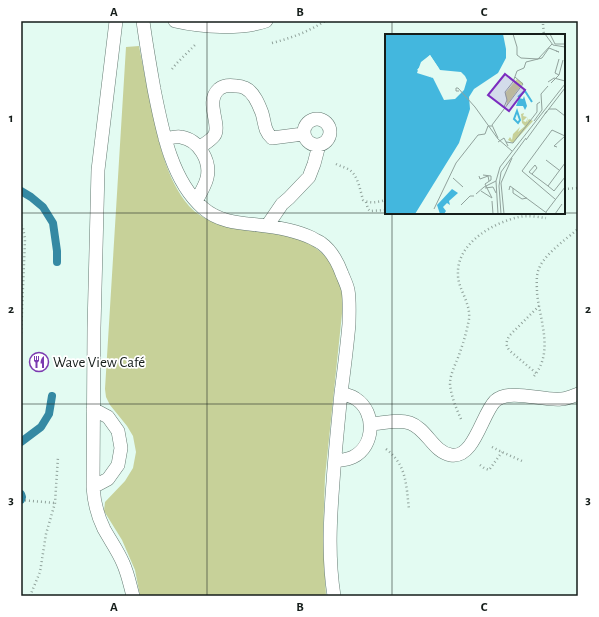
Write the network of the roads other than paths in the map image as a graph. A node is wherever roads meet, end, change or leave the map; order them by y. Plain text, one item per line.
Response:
1 (116, 21) edge
2 (143, 21) edge
3 (175, 21) edge
4 (266, 21) edge
5 (304, 134) junction
6 (166, 139) junction
7 (322, 144) junction
8 (199, 148) junction
9 (196, 201) junction
10 (267, 226) junction
11 (341, 393) junction
12 (578, 394) edge
13 (93, 409) junction
14 (371, 424) junction
15 (335, 461) junction
16 (93, 487) junction
17 (133, 596) edge
18 (334, 596) edge

1 - 13 lane
2 - 6 lane
3 - 4 lane
5 - 7 lane
5 - 7 lane
5 - 8 lane
6 - 8 lane
6 - 9 lane
7 - 10 lane
8 - 9 lane
9 - 10 lane
10 - 11 lane
11 - 14 lane
11 - 15 lane
12 - 14 lane
13 - 16 lane
13 - 16 lane
14 - 15 lane
15 - 18 lane
16 - 17 lane

